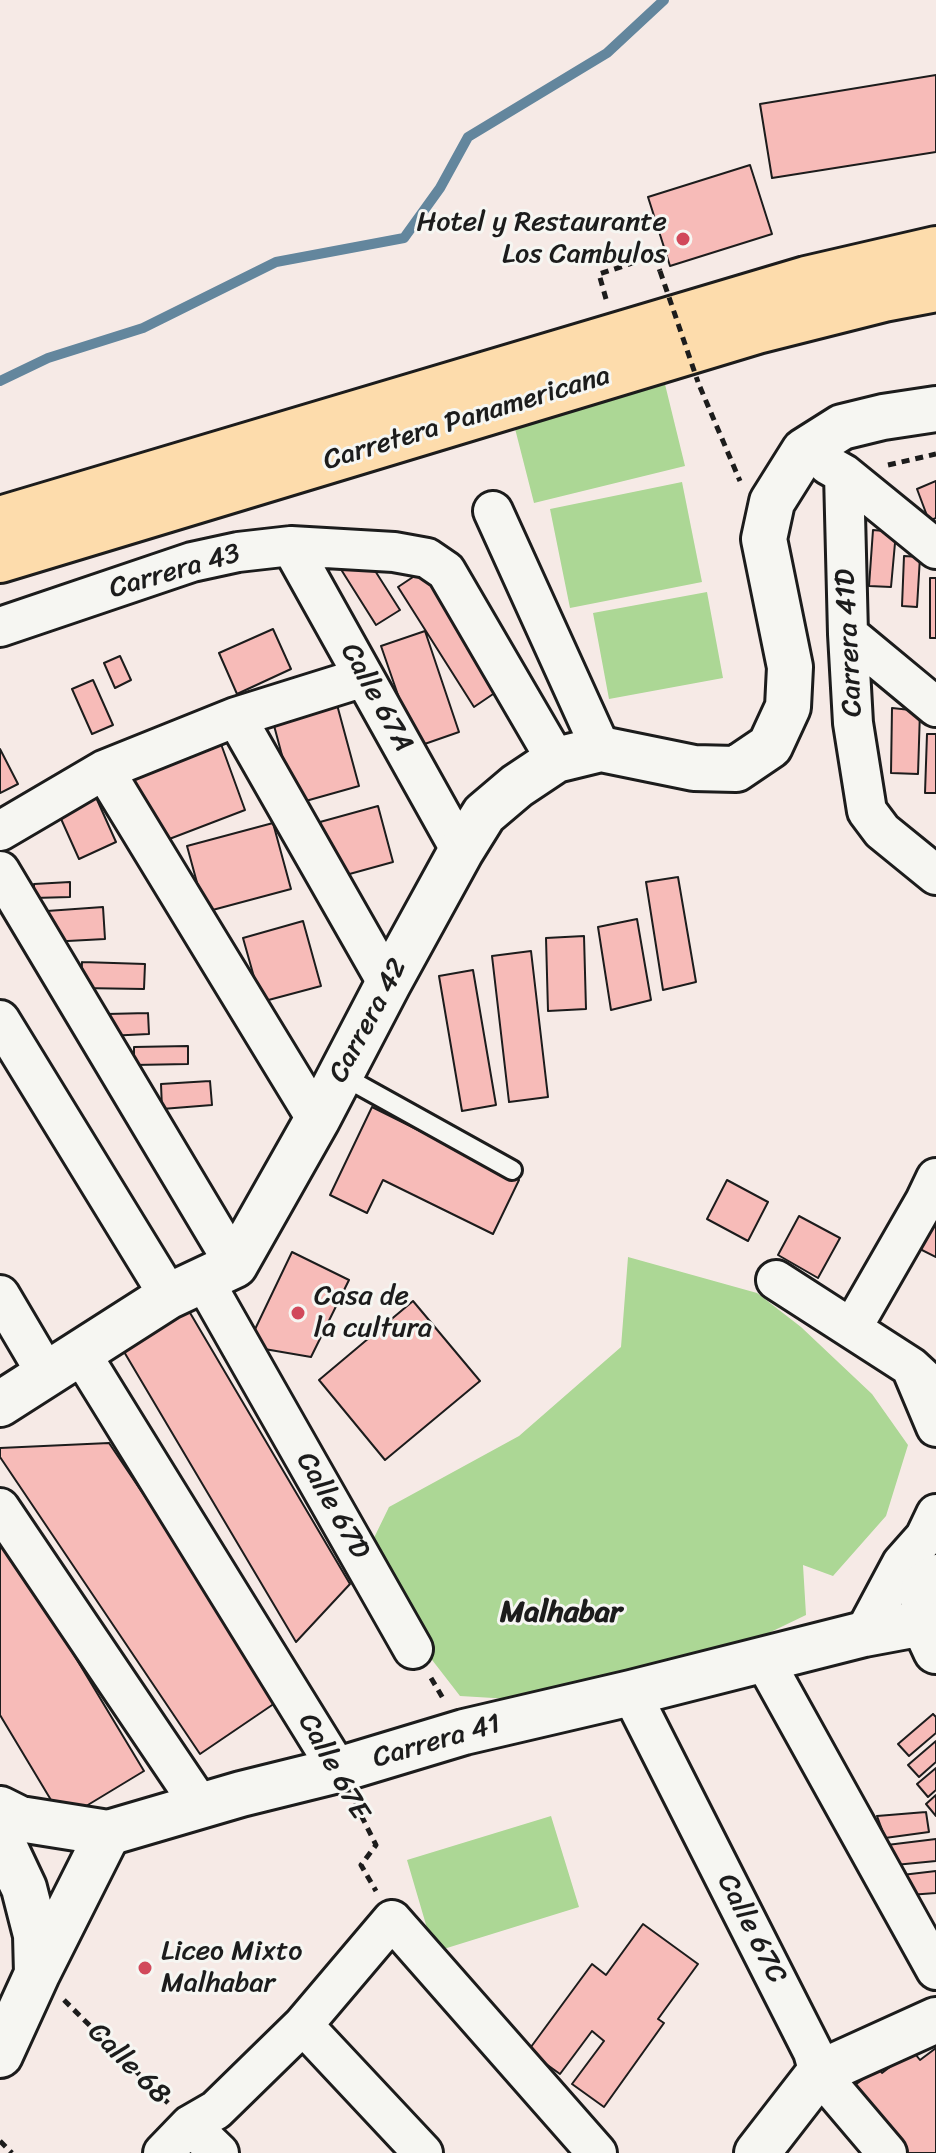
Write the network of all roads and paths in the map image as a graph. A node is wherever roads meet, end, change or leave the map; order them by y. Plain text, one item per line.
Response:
1 (936, 249) edge
2 (936, 289) edge
3 (617, 334) junction
4 (936, 409) edge
5 (804, 451) junction
6 (844, 474) junction
7 (740, 482) dead end
8 (493, 511) dead end
9 (0, 519) edge
10 (291, 546) junction
11 (936, 549) edge
12 (0, 560) edge
13 (0, 627) edge
14 (848, 634) junction
15 (364, 677) junction
16 (936, 707) edge
17 (236, 717) junction
18 (601, 749) junction
19 (556, 760) junction
20 (104, 770) junction
21 (0, 831) edge
22 (461, 851) junction
23 (0, 871) edge
24 (936, 875) edge
25 (388, 984) junction
26 (0, 1020) edge
27 (341, 1075) junction
28 (317, 1120) junction
29 (512, 1170) dead end
30 (936, 1178) edge
31 (202, 1280) junction
32 (776, 1280) dead end
33 (0, 1295) edge
34 (852, 1328) junction
35 (63, 1362) junction
36 (923, 1378) edge
37 (0, 1404) edge
38 (936, 1427) edge
39 (0, 1508) edge
40 (936, 1514) edge
41 (936, 1577) edge
42 (932, 1631) edge
43 (864, 1634) junction
44 (413, 1649) joint
45 (764, 1660) junction
46 (631, 1693) junction
47 (464, 1732) junction
48 (338, 1770) junction
49 (200, 1805) junction
50 (0, 1809) edge
51 (108, 1833) junction
52 (0, 1837) edge
53 (392, 1920) junction
54 (936, 1970) edge
55 (37, 1974) junction
56 (936, 2020) edge
57 (303, 2025) junction
58 (0, 2055) edge
59 (819, 2073) junction
60 (190, 2125) junction
61 (0, 2141) edge
62 (12, 2153) edge
63 (163, 2153) edge
64 (219, 2153) edge
65 (423, 2153) edge
66 (597, 2153) edge
67 (757, 2153) edge
68 (887, 2153) edge

1 - 3 highway, Carretera Panamericana
2 - 12 highway, Carretera Panamericana
3 - 7 path, bridge
3 - 9 highway, Carretera Panamericana
4 - 5 main road
5 - 6 street
5 - 18 main road, Carrera 42
6 - 11 street
6 - 14 street, Carrera 41D
8 - 18 street
10 - 13 street, Carrera 43
10 - 15 street, Calle 67A
10 - 19 street, Carrera 43
14 - 16 street
14 - 24 street, Carrera 41D
15 - 17 street
15 - 22 street, Calle 67A
17 - 20 street
17 - 25 street
18 - 19 main road, Carrera 42
19 - 22 main road, Carrera 42
20 - 21 street
20 - 28 street
22 - 25 main road, Carrera 42
23 - 31 street, Calle 67D
25 - 27 main road, Carrera 42
26 - 31 street, Calle 67D
27 - 28 main road, Carrera 42
27 - 29 lane
28 - 31 main road, Carrera 42
30 - 34 street
31 - 35 main road, Carrera 42
31 - 44 street, Calle 67D
32 - 34 street
33 - 35 street, Calle 67E
34 - 36 street
35 - 37 main road, Carrera 42
35 - 48 street, Calle 67E
36 - 38 street
39 - 49 street
40 - 43 street
41 - 42 main road, Carrera 41
42 - 43 main road, Carrera 41
43 - 45 main road, Carrera 41
44 - 47 path
45 - 46 main road, Carrera 41
45 - 54 street
46 - 47 main road, Carrera 41
46 - 59 street, Calle 67C
47 - 48 main road, Carrera 41
48 - 49 main road, Carrera 41
48 - 53 path, Calle 67E
49 - 51 main road, Carrera 41
50 - 51 main road
51 - 55 main road
52 - 55 main road
53 - 57 street
53 - 66 street
55 - 58 main road
55 - 60 path, Calle 68
56 - 59 main road
57 - 60 street
57 - 65 street
59 - 67 main road
59 - 68 street, Calle 67C
60 - 63 street
60 - 64 street, Calle 68
61 - 62 path

